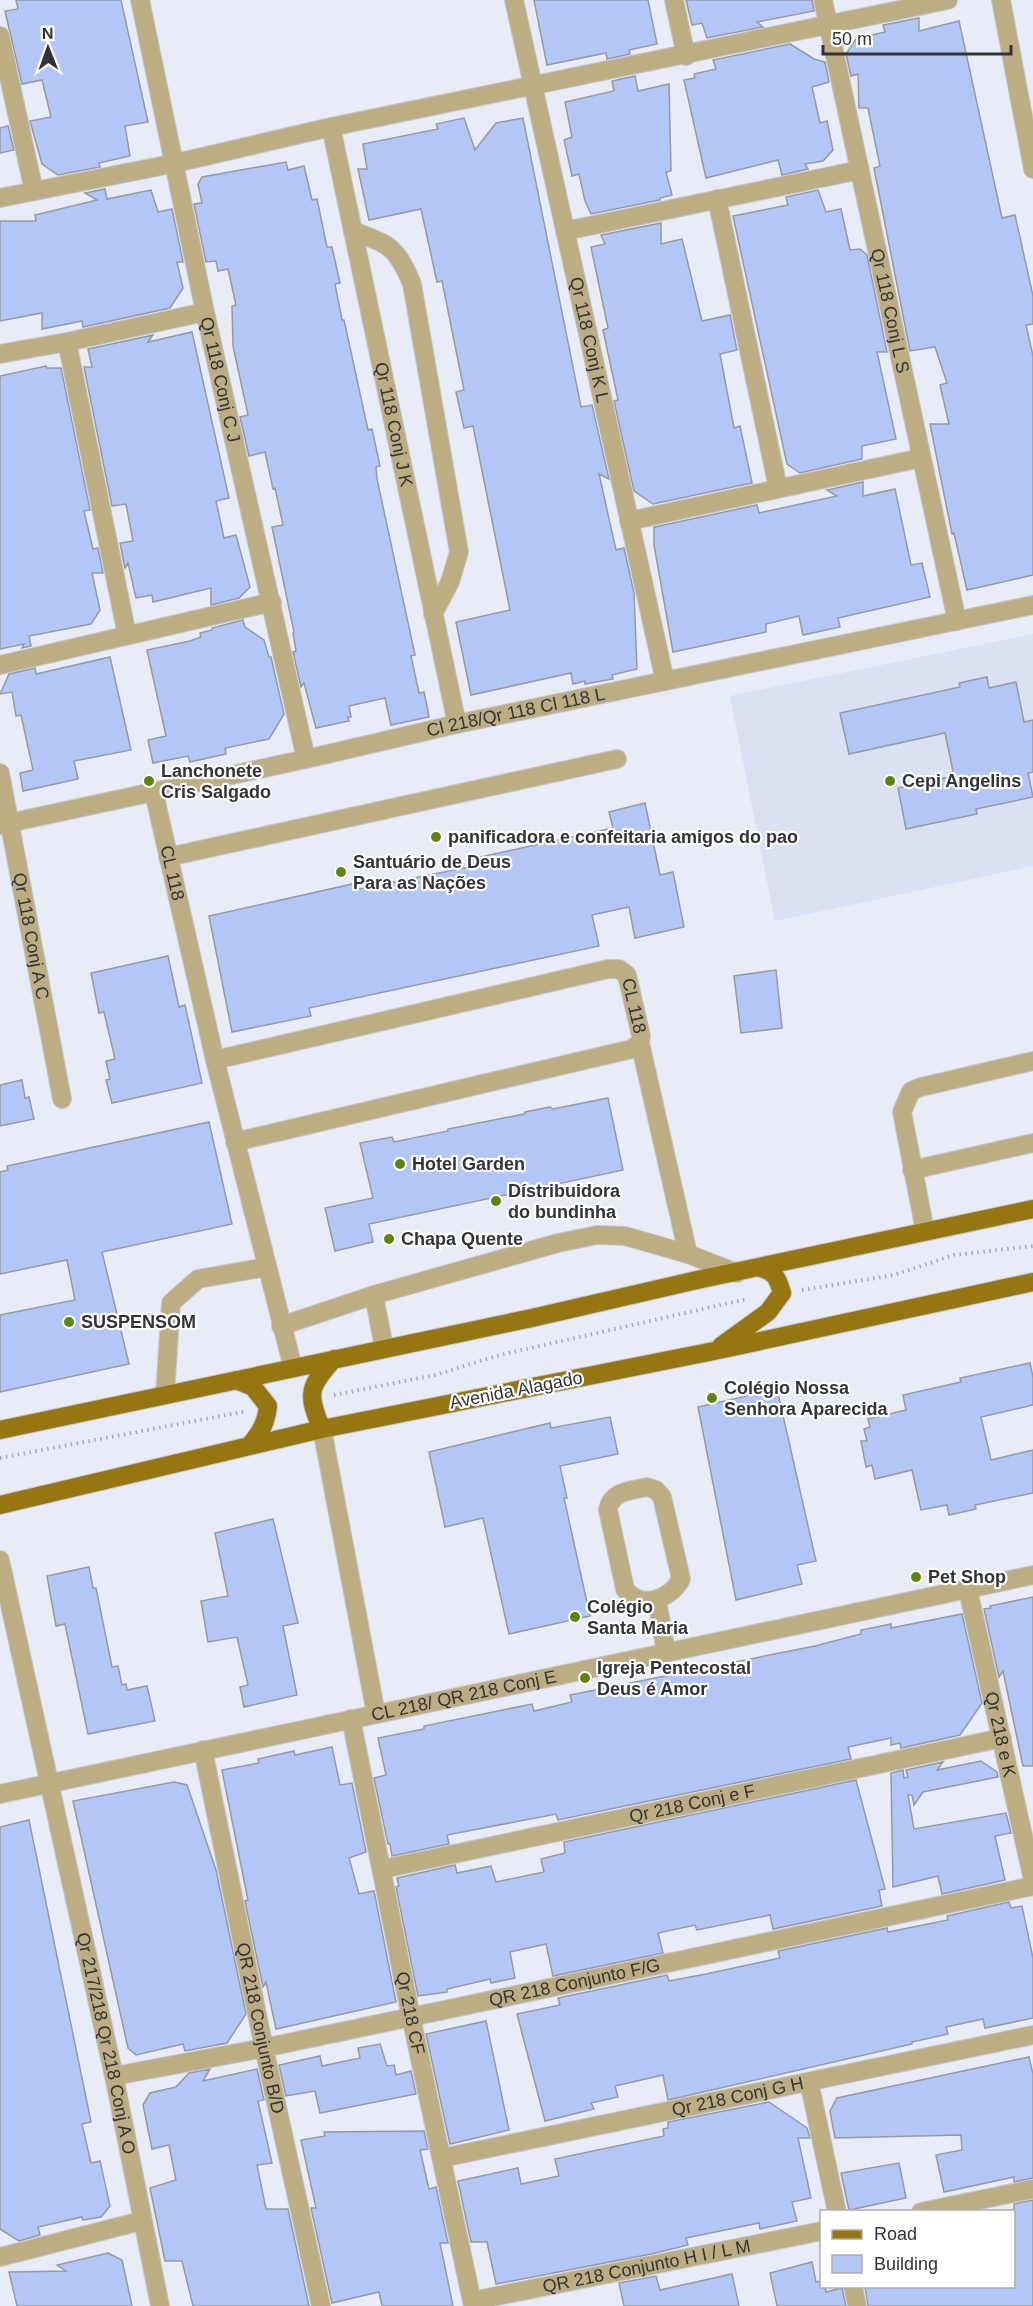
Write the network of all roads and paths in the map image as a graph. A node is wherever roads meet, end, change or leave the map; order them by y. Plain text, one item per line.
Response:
1 (140, 0) edge
2 (514, 0) edge
3 (674, 0) edge
4 (823, 0) edge
5 (948, 0) edge
6 (1001, 0) edge
7 (828, 24) junction
8 (0, 36) edge
9 (686, 56) junction
10 (532, 85) junction
11 (330, 127) junction
12 (176, 163) junction
13 (1033, 169) edge
14 (860, 170) junction
15 (34, 191) junction
16 (0, 198) edge
17 (717, 199) junction
18 (353, 231) junction
19 (565, 231) junction
20 (205, 312) junction
21 (67, 342) junction
22 (0, 354) edge
23 (921, 458) junction
24 (778, 488) junction
25 (629, 521) junction
26 (272, 602) junction
27 (1033, 605) edge
28 (433, 614) junction
29 (957, 621) junction
30 (127, 635) junction
31 (0, 665) edge
32 (664, 681) junction
33 (457, 724) junction
34 (306, 759) junction
35 (617, 759) dead end
36 (0, 773) edge
37 (154, 793) junction
38 (4, 824) edge
39 (168, 856) junction
40 (640, 1043) junction
41 (215, 1060) junction
42 (1033, 1061) edge
43 (62, 1100) dead end
44 (235, 1142) junction
45 (1033, 1143) edge
46 (912, 1170) junction
47 (1033, 1209) edge
48 (925, 1231) junction
49 (1033, 1246) edge
50 (688, 1254) junction
51 (267, 1268) junction
52 (760, 1268) junction
53 (737, 1273) junction
54 (1033, 1282) edge
55 (782, 1293) junction
56 (375, 1294) junction
57 (281, 1326) junction
58 (384, 1348) junction
59 (714, 1351) junction
60 (334, 1359) junction
61 (292, 1368) junction
62 (236, 1380) junction
63 (165, 1395) junction
64 (312, 1400) junction
65 (268, 1406) junction
66 (322, 1429) junction
67 (0, 1430) edge
68 (250, 1445) junction
69 (0, 1458) edge
70 (0, 1504) edge
71 (0, 1560) edge
72 (1033, 1575) edge
73 (968, 1590) junction
74 (657, 1600) junction
75 (666, 1653) junction
76 (376, 1714) junction
77 (351, 1719) junction
78 (1002, 1738) junction
79 (203, 1750) junction
80 (48, 1783) junction
81 (0, 1794) edge
82 (382, 1869) junction
83 (1033, 1880) edge
84 (1033, 1886) edge
85 (411, 2017) junction
86 (1033, 2035) edge
87 (264, 2048) junction
88 (114, 2076) junction
89 (809, 2082) junction
90 (442, 2158) junction
91 (1033, 2189) edge
92 (837, 2210) edge
93 (926, 2210) edge
94 (141, 2221) junction
95 (820, 2231) edge
96 (0, 2257) edge
97 (853, 2288) edge
98 (473, 2304) edge
99 (160, 2306) edge
100 (321, 2306) edge
101 (857, 2306) edge

1 - 12 street, Qr 118 Conj C J
2 - 10 street, Qr 118 Conj K L
3 - 9 street
4 - 7 street, Qr 118 Conj L S
5 - 7 street
6 - 13 street
7 - 9 street
7 - 14 street, Qr 118 Conj L S
8 - 15 street
9 - 10 street
10 - 11 street
10 - 19 street, Qr 118 Conj K L
11 - 12 street
11 - 18 street, Qr 118 Conj J K
12 - 15 street
12 - 20 street, Qr 118 Conj C J
14 - 17 street
14 - 23 street, Qr 118 Conj L S
15 - 16 street
17 - 19 street
17 - 24 street
18 - 28 street, Qr 118 Conj J K
18 - 28 street
19 - 25 street, Qr 118 Conj K L
20 - 21 street
20 - 26 street, Qr 118 Conj C J
21 - 22 street
21 - 30 street
23 - 24 street
23 - 29 street, Qr 118 Conj L S
24 - 25 street
25 - 32 street, Qr 118 Conj K L
26 - 30 street
26 - 34 street, Qr 118 Conj C J
27 - 29 street, Cl 218/Qr 118 Cl 118 L
28 - 33 street, Qr 118 Conj J K
29 - 32 street, Cl 218/Qr 118 Cl 118 L
30 - 31 street
32 - 33 street, Cl 218/Qr 118 Cl 118 L
33 - 34 street, Cl 218/Qr 118 Cl 118 L
34 - 37 street, Cl 218/Qr 118 Cl 118 L
35 - 39 street
36 - 38 street, Qr 118 Conj A C
37 - 38 street, Cl 218/Qr 118 Cl 118 L
37 - 39 street, CL 118
38 - 43 street, Qr 118 Conj A C
39 - 41 street, CL 118
40 - 41 street, CL 118
40 - 44 street, CL 118
40 - 50 street
41 - 44 street, CL 118
42 - 46 street
44 - 51 street, CL 118
45 - 46 street
46 - 48 street
47 - 48 main road
48 - 52 main road
49 - 55 path
50 - 53 street
50 - 56 street
51 - 57 street, CL 118
51 - 63 street
52 - 53 main road
52 - 55 main road
53 - 58 main road
54 - 59 main road, Avenida Alagado
55 - 59 main road
55 - 64 path
56 - 57 street
56 - 58 street
57 - 61 street, CL 118
58 - 60 main road
59 - 66 main road, Avenida Alagado
60 - 61 main road
60 - 64 main road
61 - 62 main road
62 - 63 main road
62 - 65 main road
63 - 67 main road
64 - 66 main road
65 - 68 main road
65 - 69 path
66 - 68 main road, Avenida Alagado
66 - 76 street
68 - 70 main road, Avenida Alagado
71 - 80 street, Qr 217/218 Qr 218 Conj A O
72 - 73 street, CL 218/ QR 218 Conj E
73 - 75 street, CL 218/ QR 218 Conj E
73 - 78 street, Qr 218 e K
74 - 74 street
74 - 75 street
75 - 76 street, CL 218/ QR 218 Conj E
76 - 77 street, CL 218/ QR 218 Conj E
77 - 79 street, CL 218/ QR 218 Conj E
77 - 82 street, Qr 218 CF
78 - 82 street, Qr 218 Conj e F
78 - 83 street, Qr 218 e K
79 - 80 street, CL 218/ QR 218 Conj E
79 - 87 street, QR 218 Conjunto B/D
80 - 81 street, CL 218/ QR 218 Conj E
80 - 88 street, Qr 217/218 Qr 218 Conj A O
82 - 85 street, Qr 218 CF
84 - 85 street, QR 218 Conjunto F/G
85 - 87 street, QR 218 Conjunto F/G
85 - 90 street, Qr 218 CF
86 - 89 street, Qr 218 Conj G H
87 - 88 street, QR 218 Conjunto F/G
87 - 100 street, QR 218 Conjunto B/D
88 - 94 street, Qr 217/218 Qr 218 Conj A O
89 - 90 street, Qr 218 Conj G H
89 - 92 street
90 - 98 street, Qr 218 CF
91 - 93 street
94 - 96 street
94 - 99 street, Qr 217/218 Qr 218 Conj A O
95 - 98 street, QR 218 Conjunto H I / L M
97 - 101 street

